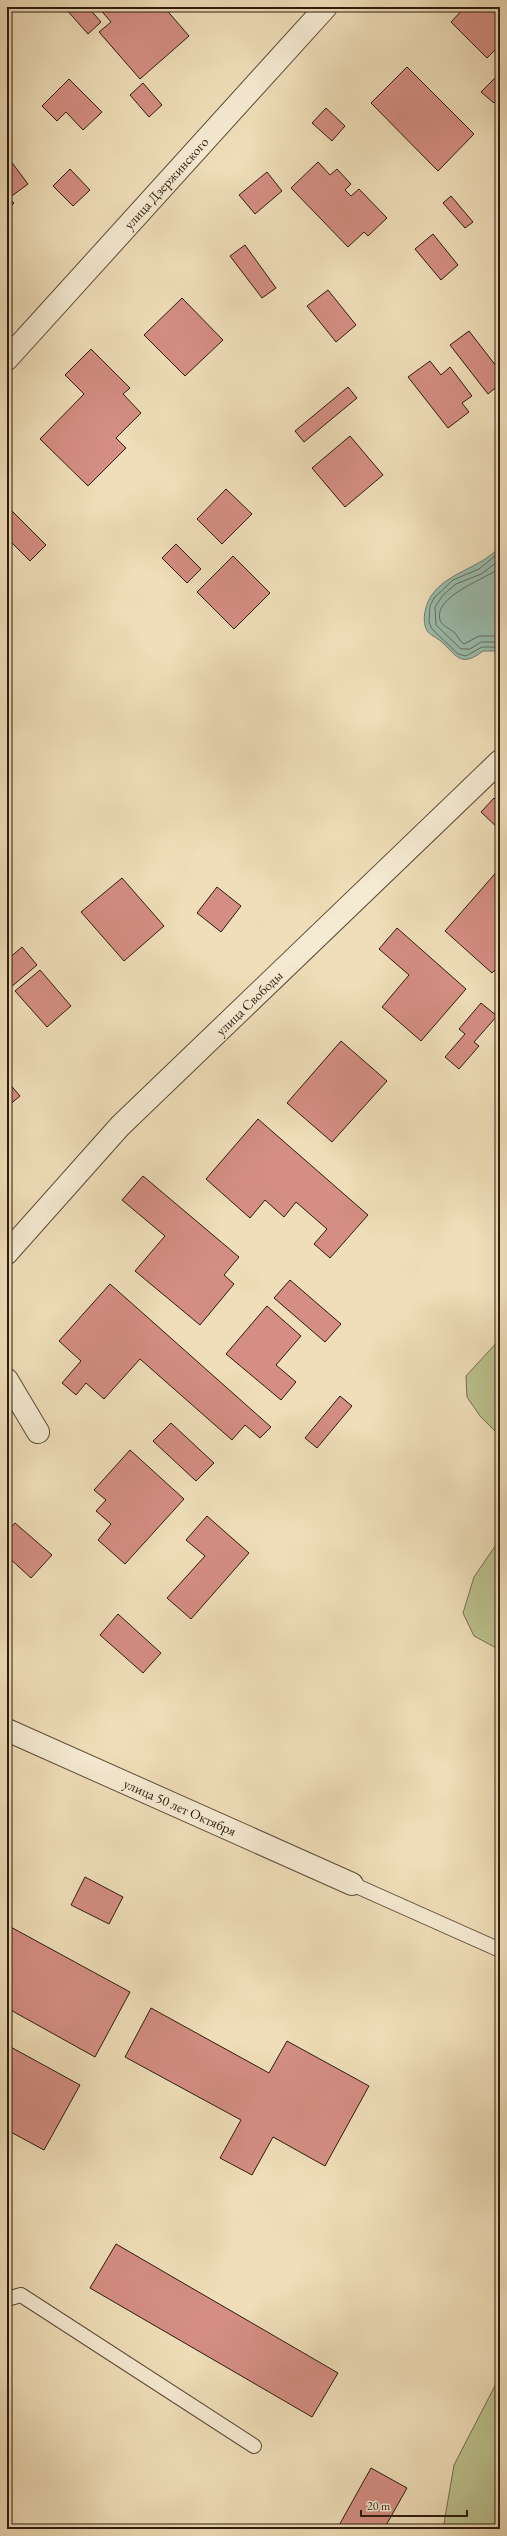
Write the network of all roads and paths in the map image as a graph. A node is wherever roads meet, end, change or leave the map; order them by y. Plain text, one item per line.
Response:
1 (326, 7) edge
2 (7, 359) edge
3 (500, 761) edge
4 (7, 1253) edge
5 (7, 1380) edge
6 (38, 1432) dead end
7 (7, 1730) edge
8 (352, 1884) joint
9 (500, 1950) edge
10 (7, 2299) edge
11 (254, 2446) dead end

1 - 2 street, улица Дзержинского
3 - 4 street, улица Свободы
5 - 6 street
7 - 8 street, улица 50 лет Октября
8 - 9 lane
10 - 11 lane

